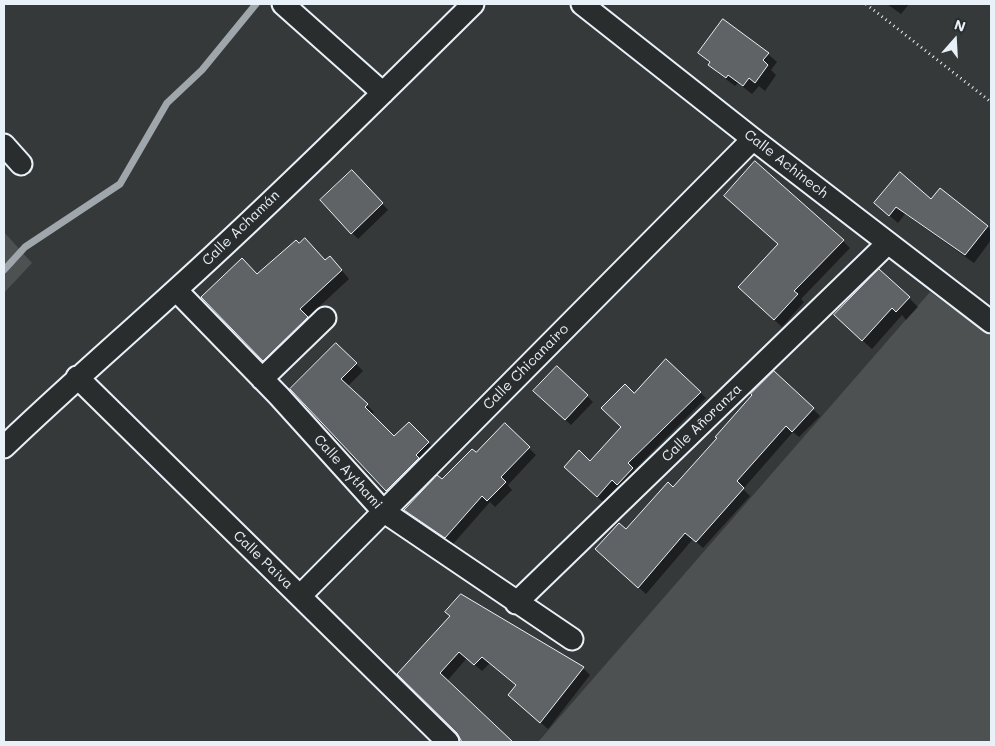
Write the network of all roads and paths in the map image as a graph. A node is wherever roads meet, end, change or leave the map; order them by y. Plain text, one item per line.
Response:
1 (283, 4) edge
2 (473, 4) edge
3 (582, 4) edge
4 (866, 4) edge
5 (384, 93) junction
6 (991, 102) edge
7 (753, 139) junction
8 (4, 145) edge
9 (21, 164) dead end
10 (888, 243) junction
11 (176, 290) junction
12 (325, 318) dead end
13 (991, 322) edge
14 (77, 377) junction
15 (262, 379) junction
16 (4, 447) edge
17 (383, 511) junction
18 (300, 596) junction
19 (516, 603) junction
20 (572, 639) dead end
21 (448, 742) edge

1 - 5 street
2 - 5 street, Calle Achamán
3 - 7 street, Calle Achinech
4 - 6 path
5 - 11 street, Calle Achamán
7 - 10 street, Calle Achinech
7 - 17 street, Calle Chicanairo
8 - 9 street
10 - 13 street, Calle Achinech
10 - 19 street, Calle Añoranza
11 - 14 street, Calle Achamán
11 - 15 street, Calle Aythami
12 - 15 street
14 - 16 street, Calle Achamán
14 - 18 street, Calle Paiva
15 - 17 street, Calle Aythami
17 - 18 street, Calle Chicanairo
17 - 19 street, Calle Aythami
18 - 21 street, Calle Paiva
19 - 20 street, Calle Aythami

